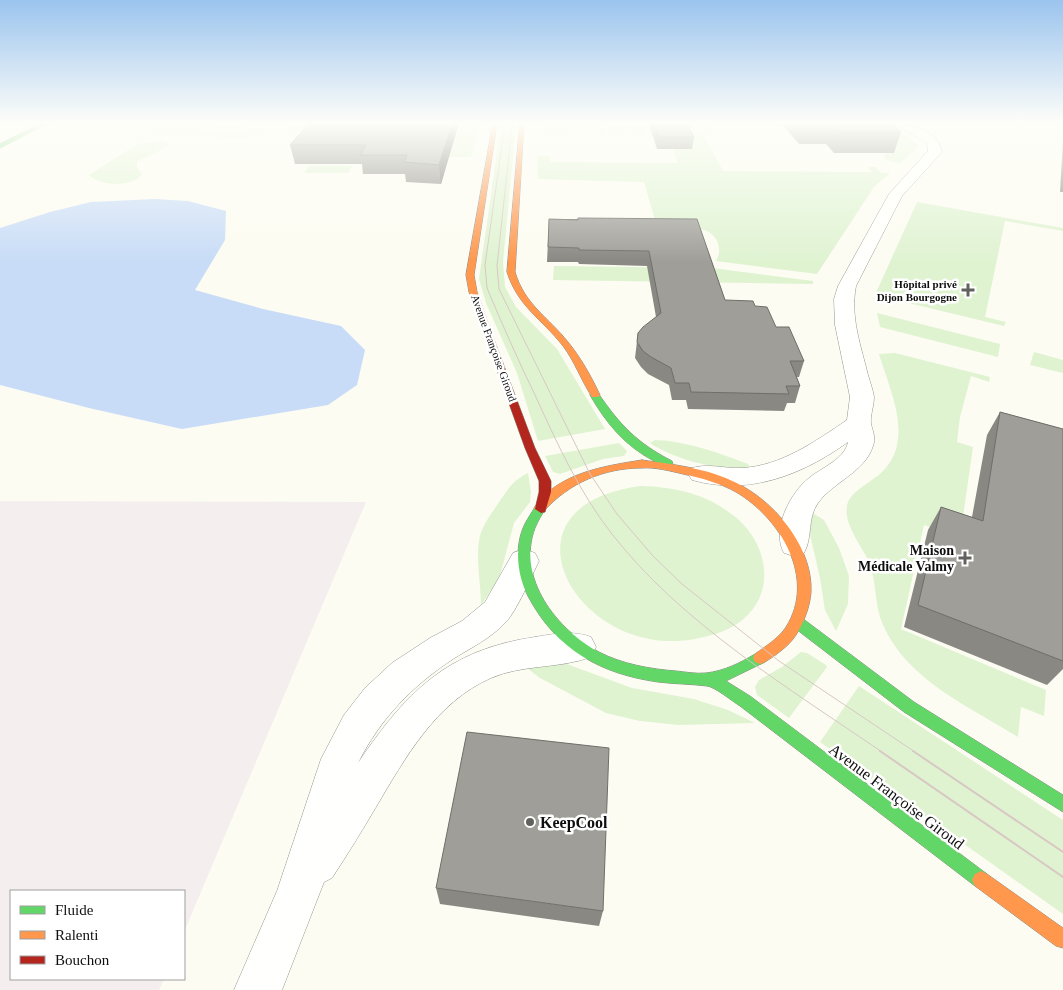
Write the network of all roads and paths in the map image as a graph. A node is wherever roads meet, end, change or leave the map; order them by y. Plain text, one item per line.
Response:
1 (487, 170) edge
2 (519, 170) edge
3 (919, 170) edge
4 (859, 423) junction
5 (674, 467) junction
6 (701, 474) junction
7 (540, 509) junction
8 (794, 546) junction
9 (524, 561) junction
10 (796, 622) junction
11 (579, 647) junction
12 (710, 679) junction
13 (1063, 804) edge
14 (298, 894) junction
15 (1063, 939) edge
16 (258, 990) edge

1 - 7 street, Avenue Françoise Giroud
2 - 5 street, Avenue Françoise Giroud
3 - 4 street
4 - 6 street
4 - 8 street
5 - 6 street, Avenue Françoise Giroud
5 - 7 street, Avenue Françoise Giroud
6 - 8 street, Avenue Françoise Giroud
7 - 9 street, Avenue Françoise Giroud
8 - 10 street, Avenue Françoise Giroud
9 - 11 street, Avenue Françoise Giroud
9 - 14 street
10 - 12 street, Avenue Françoise Giroud
10 - 13 street
11 - 12 street, Avenue Françoise Giroud
11 - 14 street
12 - 15 street, Avenue Françoise Giroud
14 - 16 street

